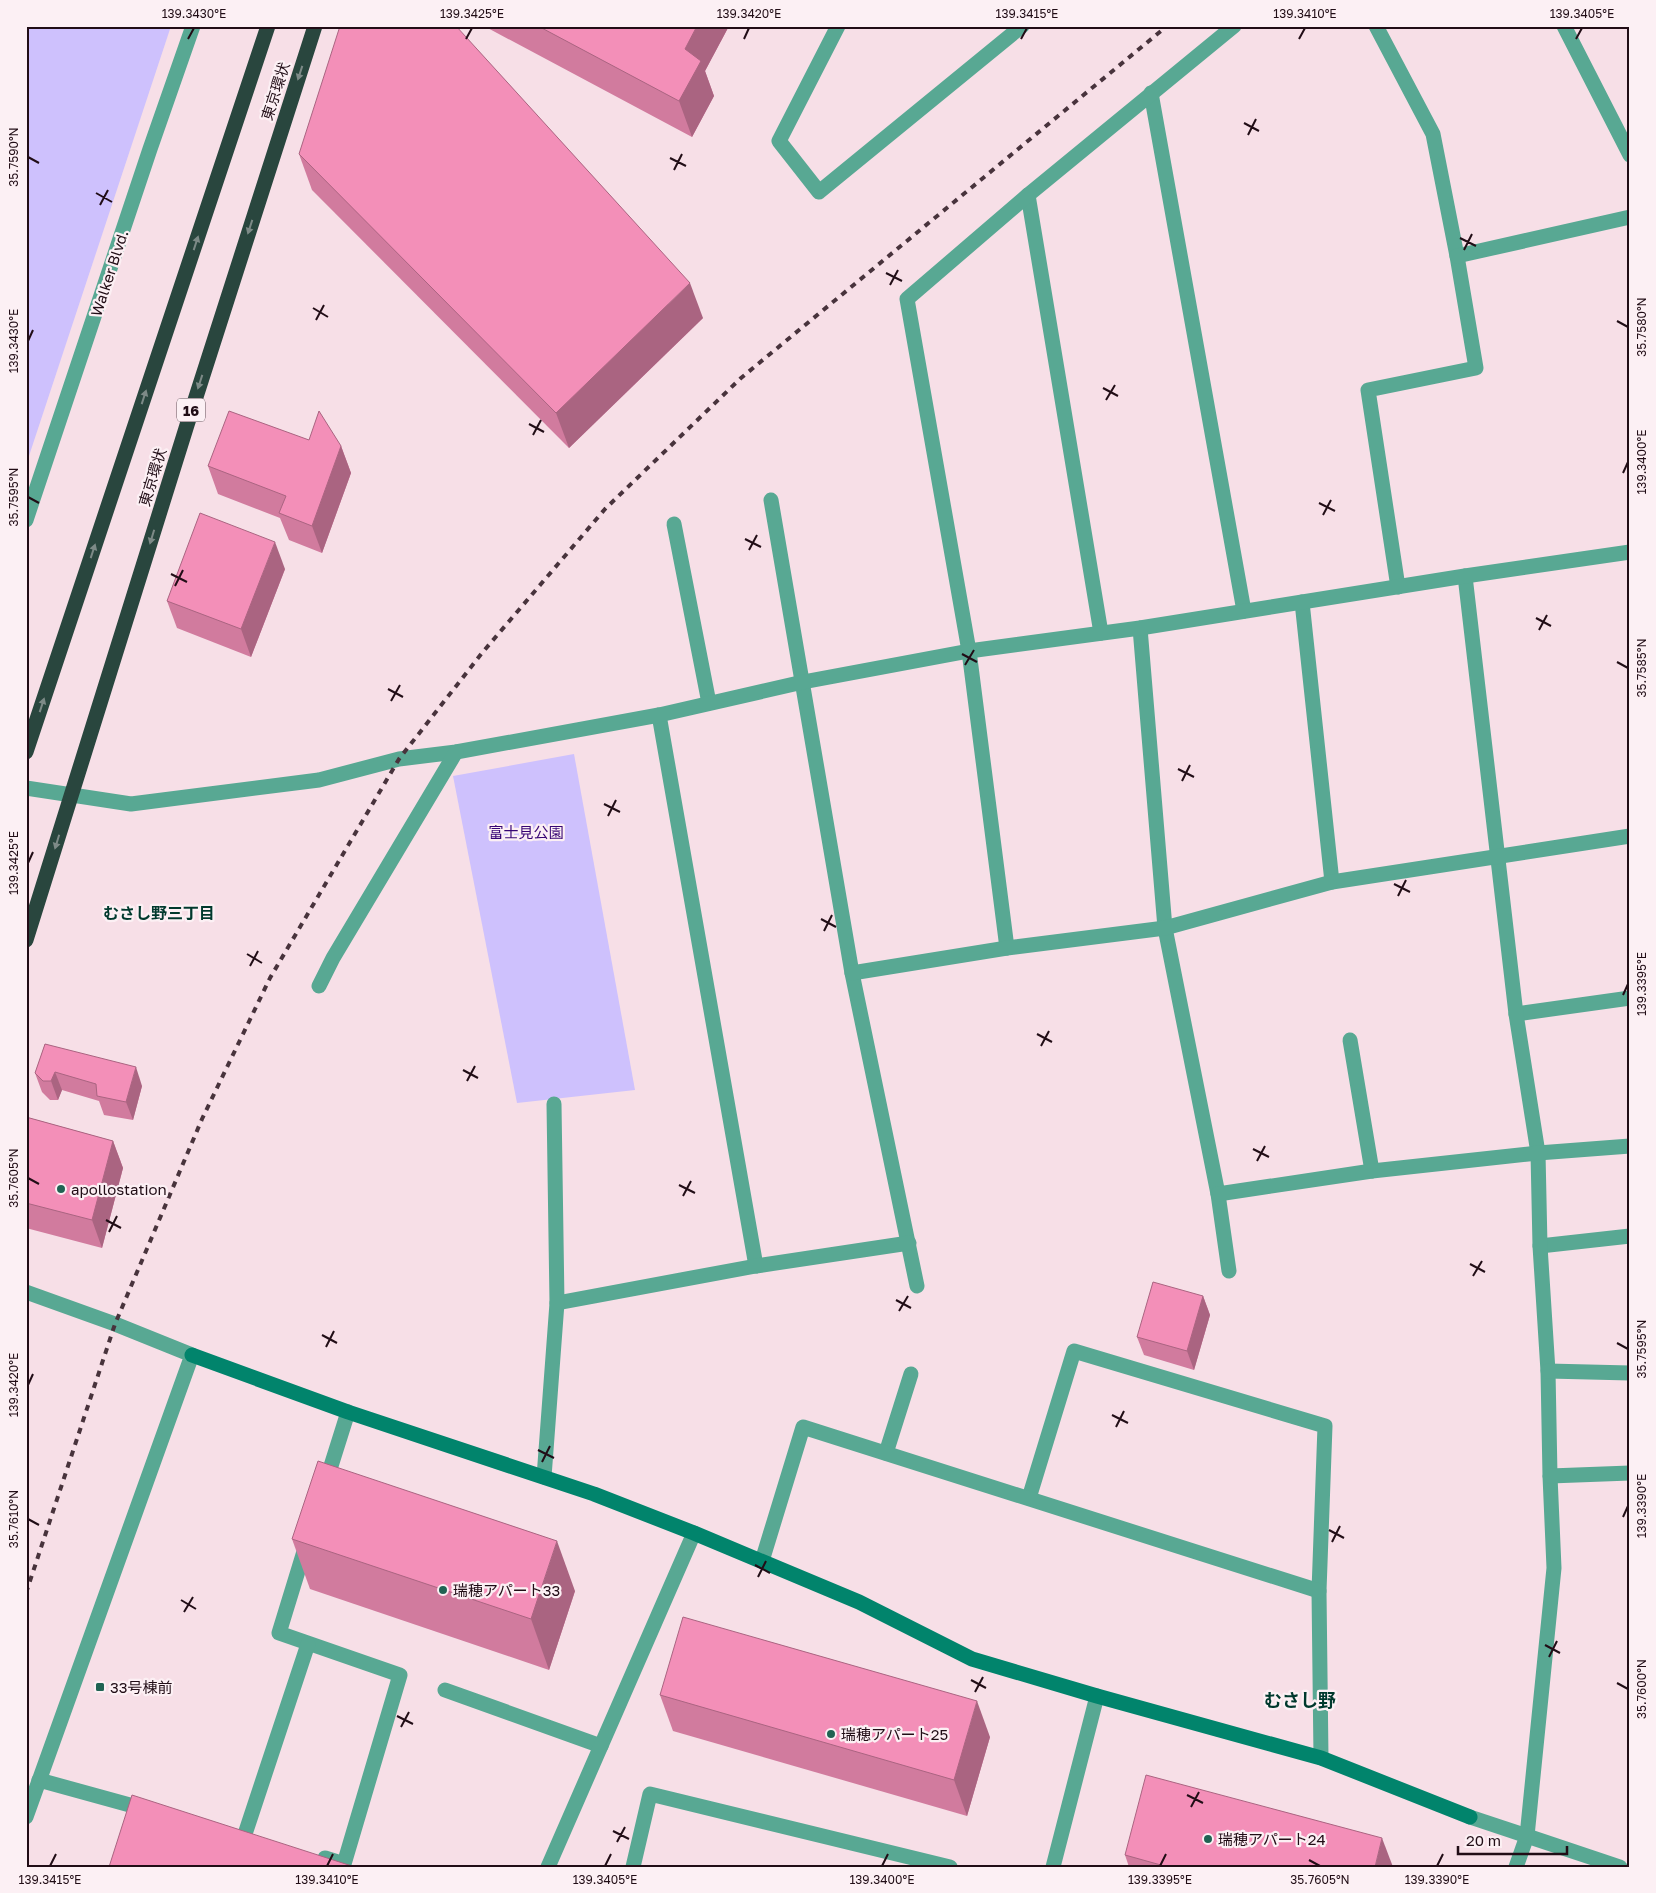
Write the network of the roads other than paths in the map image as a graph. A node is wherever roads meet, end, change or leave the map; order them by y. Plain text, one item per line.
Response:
1 (193, 26) edge
2 (268, 26) edge
3 (315, 26) edge
4 (838, 26) edge
5 (1022, 26) edge
6 (1234, 26) edge
7 (1376, 26) edge
8 (1564, 26) edge
9 (1151, 93) junction
10 (1630, 155) edge
11 (1028, 195) junction
12 (1630, 217) edge
13 (1457, 256) junction
14 (771, 500) dead end
15 (26, 520) edge
16 (674, 524) dead end
17 (1630, 552) edge
18 (1465, 576) junction
19 (1398, 587) junction
20 (1302, 602) junction
21 (1244, 610) junction
22 (1140, 628) junction
23 (1101, 634) junction
24 (969, 651) junction
25 (803, 682) junction
26 (709, 703) junction
27 (659, 715) junction
28 (26, 752) edge
29 (456, 752) junction
30 (26, 788) edge
31 (72, 795) junction
32 (1630, 836) edge
33 (1497, 858) junction
34 (1332, 882) junction
35 (1165, 928) junction
36 (26, 940) edge
37 (1007, 948) junction
38 (852, 973) junction
39 (319, 986) dead end
40 (1630, 998) edge
41 (1516, 1014) junction
42 (1350, 1040) dead end
43 (554, 1104) dead end
44 (1630, 1146) edge
45 (1538, 1153) junction
46 (1372, 1171) junction
47 (1218, 1194) junction
48 (1630, 1236) edge
49 (909, 1243) junction
50 (1540, 1246) junction
51 (756, 1266) junction
52 (1229, 1271) dead end
53 (917, 1286) dead end
54 (26, 1292) edge
55 (557, 1303) junction
56 (192, 1355) junction
57 (1548, 1371) junction
58 (1630, 1373) edge
59 (911, 1374) dead end
60 (348, 1412) junction
61 (886, 1453) junction
62 (1630, 1474) edge
63 (1550, 1476) junction
64 (544, 1477) junction
65 (322, 1495) edge
66 (1029, 1498) junction
67 (310, 1532) edge
68 (694, 1533) junction
69 (762, 1561) junction
70 (1319, 1591) junction
71 (308, 1644) junction
72 (445, 1690) dead end
73 (1097, 1696) junction
74 (601, 1746) junction
75 (1321, 1758) junction
76 (39, 1780) junction
77 (160, 1813) edge
78 (26, 1817) edge
79 (226, 1831) edge
80 (1527, 1836) junction
81 (244, 1837) junction
82 (262, 1842) edge
83 (308, 1854) edge
84 (548, 1867) edge
85 (634, 1867) edge
86 (950, 1867) edge
87 (1053, 1867) edge
88 (1516, 1867) edge
89 (1620, 1867) edge

1 - 15 street, Walker Blvd.
28 -> 2 highway, 東京環状
3 -> 31 highway, 東京環状 / 16
4 - 5 street
6 - 9 street
7 - 13 street
8 - 10 street
9 - 11 street
9 - 21 street
11 - 23 street
11 - 24 street
12 - 13 street
13 - 19 street
14 - 25 street
16 - 26 street
17 - 18 street
18 - 19 street
18 - 33 street
19 - 20 street
20 - 21 street
20 - 34 street
21 - 22 street
22 - 23 street
22 - 35 street
23 - 24 street
24 - 25 street
24 - 37 street
25 - 26 street
25 - 38 street
26 - 27 street
27 - 29 street
27 - 51 street
29 - 31 street
29 - 39 street
30 - 31 street
31 -> 36 highway, 東京環状 / 16
32 - 33 street
33 - 34 street
33 - 41 street
34 - 35 street
35 - 37 street
35 - 47 street
37 - 38 street
38 - 49 street
40 - 41 street
41 - 45 street
42 - 46 street
43 - 55 street
44 - 45 street
45 - 46 street
45 - 50 street
46 - 47 street
47 - 52 street
48 - 50 street
49 - 51 street
49 - 53 street
50 - 57 street
51 - 55 street
54 - 56 street
55 - 64 street
56 - 60 street
56 - 76 street
57 - 58 street
57 - 63 street
59 - 61 street
60 - 64 street
60 - 65 street
61 - 66 street
61 - 69 street
62 - 63 street
63 - 80 street
64 - 68 street
66 - 70 street
66 - 70 street
67 - 71 street
68 - 69 street
68 - 74 street
69 - 73 street
70 - 75 street
71 - 81 street
71 - 83 street
72 - 74 street
73 - 75 street
73 - 87 street
74 - 84 street
75 - 80 street
76 - 77 street
76 - 78 street
79 - 81 street
80 - 88 street
80 - 89 street
81 - 82 street
85 - 86 street

